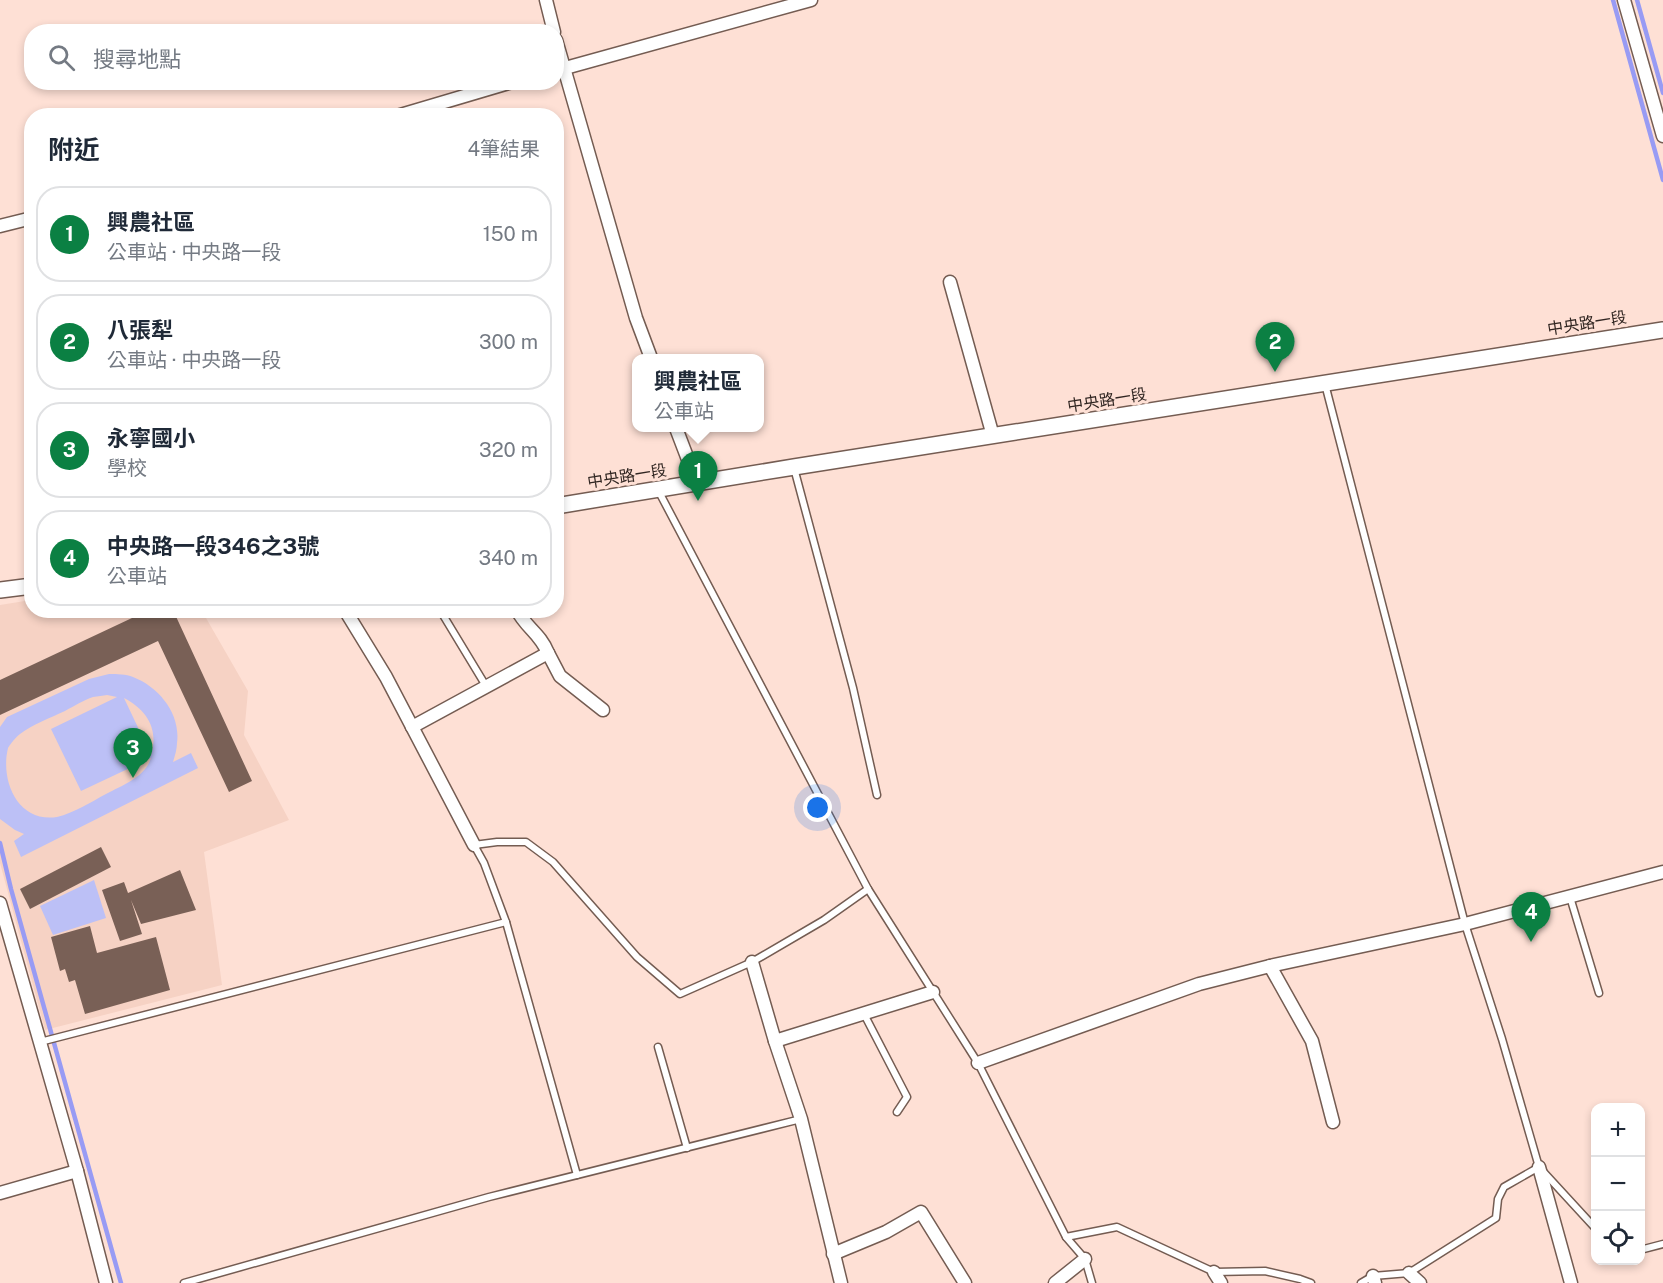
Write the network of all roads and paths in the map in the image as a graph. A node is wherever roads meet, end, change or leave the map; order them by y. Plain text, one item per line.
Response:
1 (546, 0) edge
2 (811, 0) edge
3 (1624, 0) edge
4 (552, 24) edge
5 (564, 68) edge
6 (564, 82) edge
7 (485, 90) edge
8 (424, 108) edge
9 (1663, 136) edge
10 (24, 220) edge
11 (0, 226) edge
12 (950, 282) dead end
13 (1663, 330) edge
14 (650, 354) edge
15 (1325, 383) junction
16 (678, 432) edge
17 (993, 436) junction
18 (794, 467) junction
19 (697, 483) junction
20 (658, 489) junction
21 (564, 505) edge
22 (24, 587) edge
23 (0, 590) edge
24 (350, 618) edge
25 (445, 618) edge
26 (521, 618) edge
27 (548, 653) junction
28 (486, 686) junction
29 (603, 710) dead end
30 (412, 727) junction
31 (877, 795) dead end
32 (474, 845) junction
33 (1663, 872) edge
34 (868, 889) junction
35 (1570, 897) junction
36 (0, 903) edge
37 (506, 922) junction
38 (1465, 924) junction
39 (752, 963) junction
40 (1270, 966) junction
41 (933, 992) junction
42 (1599, 993) dead end
43 (864, 1014) junction
44 (776, 1041) junction
45 (40, 1042) junction
46 (658, 1047) dead end
47 (978, 1063) junction
48 (897, 1112) dead end
49 (801, 1119) junction
50 (1333, 1122) dead end
51 (687, 1148) junction
52 (1539, 1167) junction
53 (77, 1171) junction
54 (577, 1175) junction
55 (0, 1193) edge
56 (1591, 1224) edge
57 (1066, 1237) junction
58 (1663, 1244) edge
59 (1645, 1249) edge
60 (833, 1254) junction
61 (1085, 1259) junction
62 (1409, 1273) junction
63 (1218, 1277) edge
64 (1374, 1280) edge
65 (106, 1283) edge
66 (184, 1283) edge
67 (841, 1283) edge
68 (964, 1283) edge
69 (1056, 1283) edge
70 (1092, 1283) edge
71 (1311, 1283) edge
72 (1361, 1283) edge
73 (1420, 1283) edge
74 (1571, 1283) edge

1 - 4 street
2 - 5 street
3 - 9 street
6 - 14 street
7 - 8 street
10 - 11 street
12 - 17 street
13 - 15 street, 中央路一段
15 - 17 street, 中央路一段
15 - 38 lane
16 - 19 street
17 - 18 street, 中央路一段
18 - 19 street, 中央路一段
18 - 31 lane
19 - 20 street, 中央路一段
20 - 21 street, 中央路一段
20 - 34 lane
22 - 23 street
24 - 30 street
25 - 28 lane
26 - 27 street
27 - 28 street
27 - 29 street
28 - 30 street
30 - 32 street
32 - 37 lane
32 - 39 lane
33 - 35 street
34 - 39 lane
34 - 41 lane
35 - 38 street
35 - 42 lane
36 - 45 street
37 - 45 lane
37 - 54 lane
38 - 40 street
38 - 52 lane
39 - 44 street
40 - 47 street
40 - 50 street
41 - 43 street
41 - 47 lane
43 - 44 street
43 - 48 lane
44 - 49 street
45 - 53 street
46 - 51 lane
47 - 57 lane
49 - 51 lane
49 - 60 street
51 - 54 lane
52 - 56 lane
52 - 62 lane
52 - 74 street
53 - 55 street
53 - 65 street
54 - 66 lane
57 - 61 lane
57 - 63 lane
58 - 59 lane
60 - 67 street
60 - 68 street
61 - 69 street
61 - 70 lane
62 - 64 lane
62 - 73 street
63 - 71 lane
64 - 72 lane

